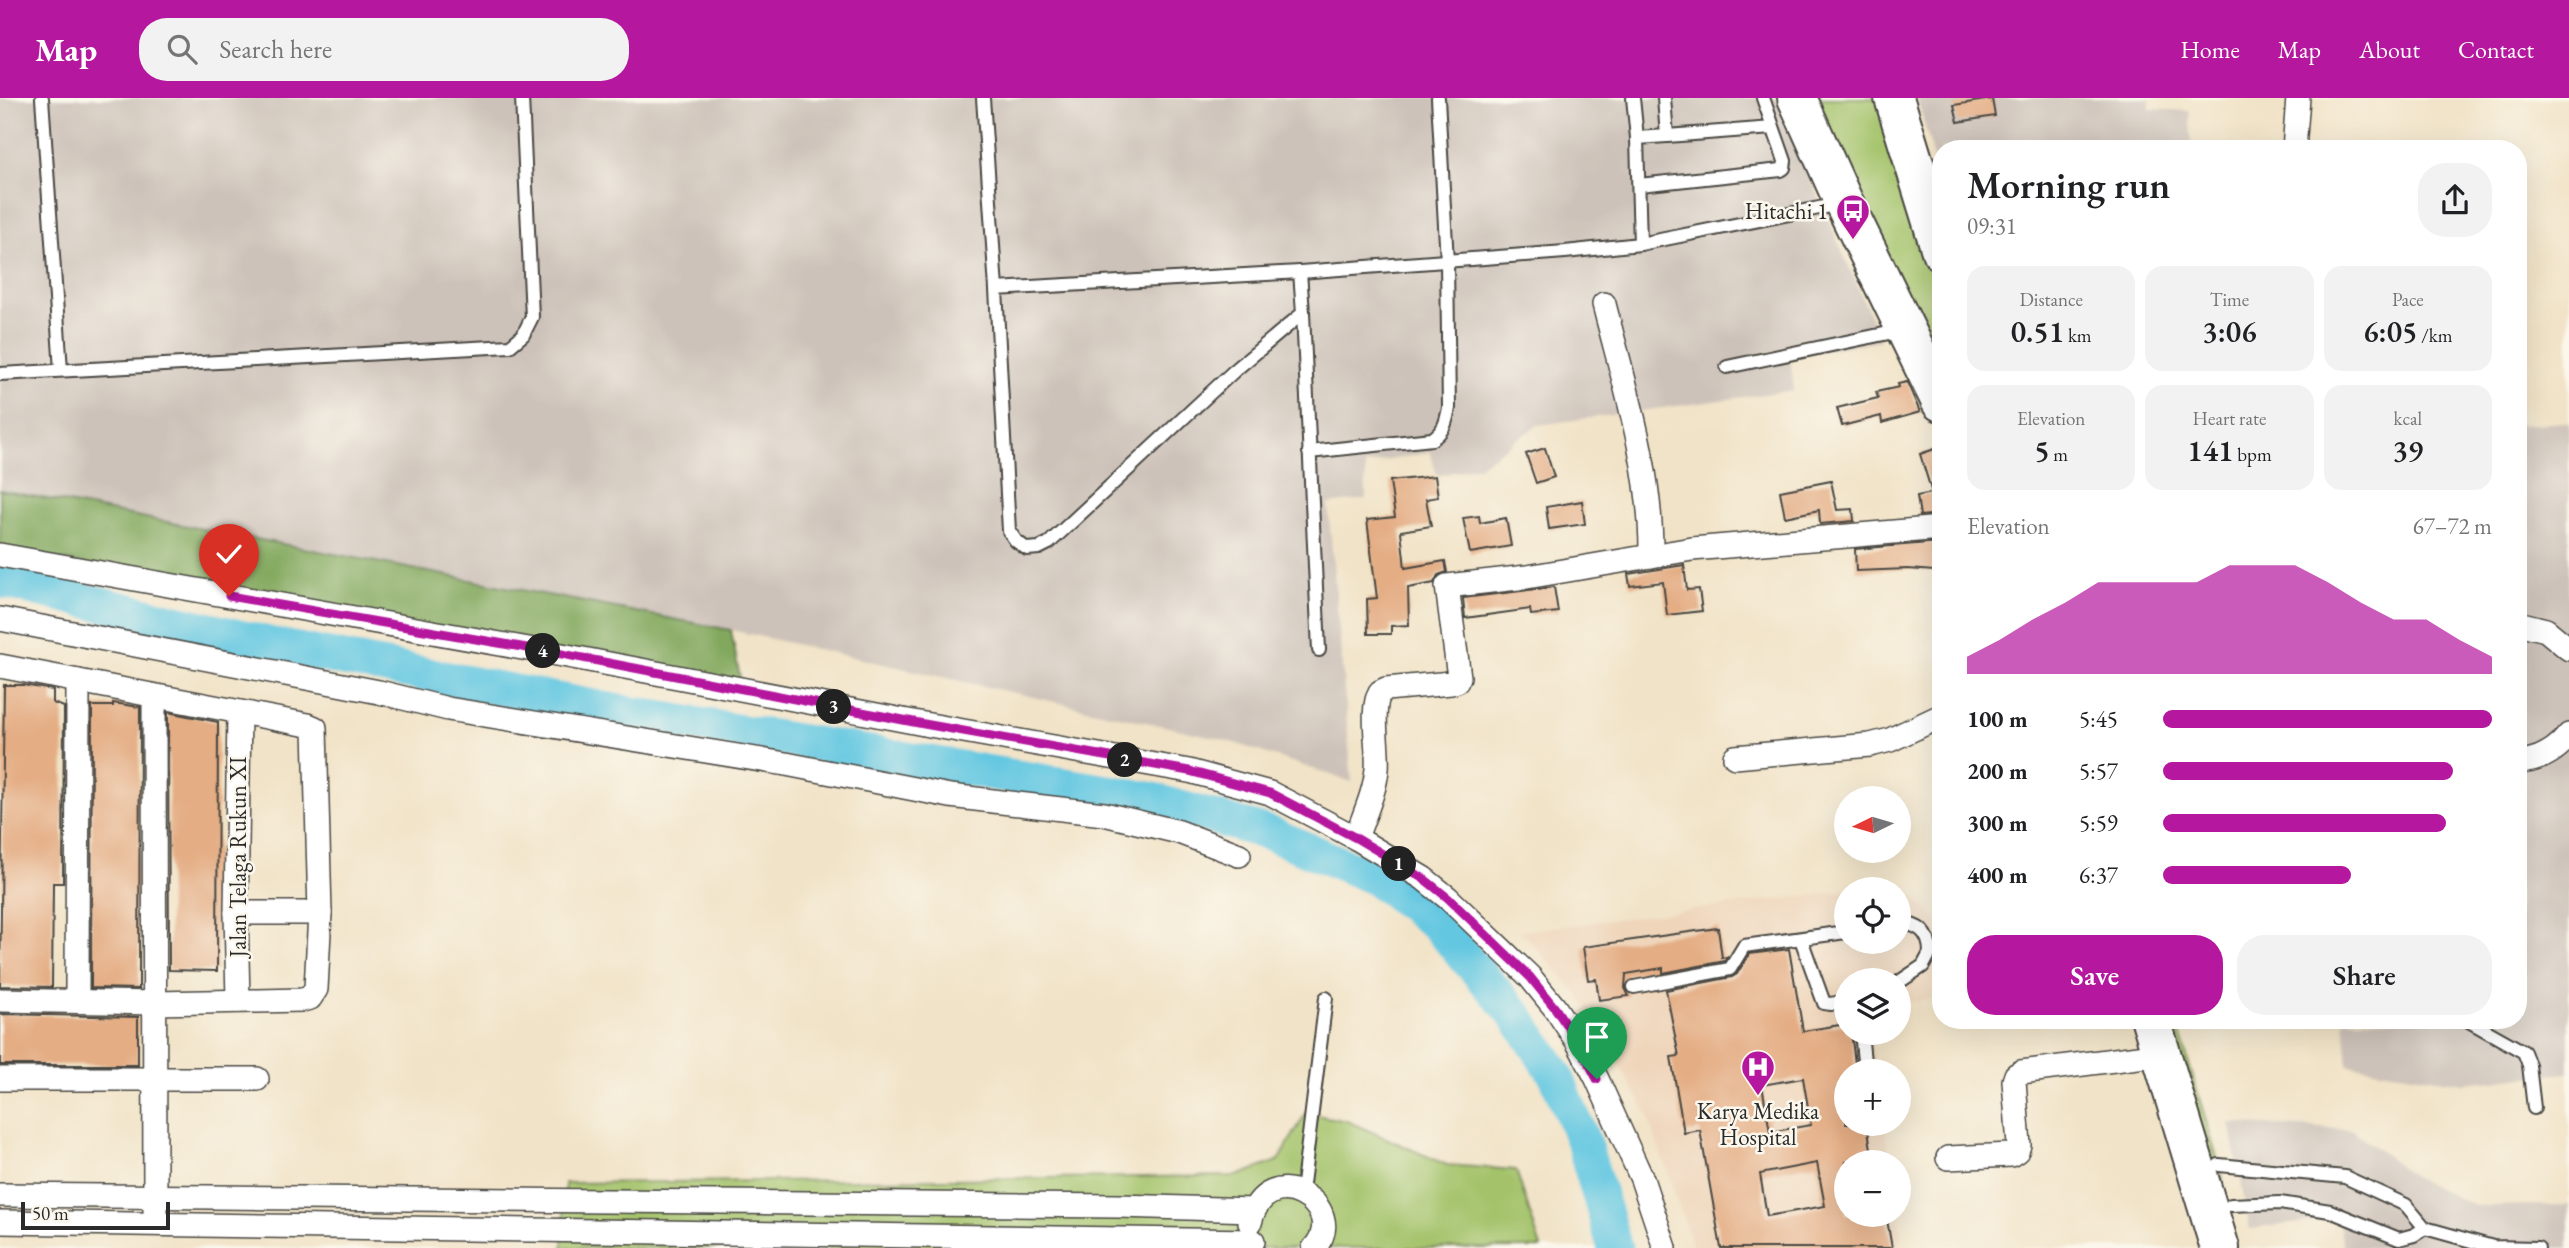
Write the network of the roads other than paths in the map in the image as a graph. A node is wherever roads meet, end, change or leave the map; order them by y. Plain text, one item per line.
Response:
1 (42, 98) edge
2 (522, 98) edge
3 (983, 98) edge
4 (1438, 98) edge
5 (1633, 98) edge
6 (1664, 98) edge
7 (1763, 98) edge
8 (1797, 98) edge
9 (1894, 98) edge
10 (2298, 98) edge
11 (1773, 128) junction
12 (1667, 136) junction
13 (1637, 138) junction
14 (2295, 140) edge
15 (1639, 185) junction
16 (1844, 203) junction
17 (1932, 222) edge
18 (1640, 244) junction
19 (1447, 262) junction
20 (1300, 272) junction
21 (996, 289) junction
22 (1604, 304) dead end
23 (1303, 313) junction
24 (1906, 329) junction
25 (1727, 367) dead end
26 (61, 370) junction
27 (0, 374) edge
28 (1932, 383) edge
29 (1309, 452) junction
30 (1932, 529) edge
31 (0, 555) edge
32 (1651, 556) junction
33 (0, 619) edge
34 (2527, 625) edge
35 (2569, 649) edge
36 (1319, 650) dead end
37 (0, 666) edge
38 (78, 681) junction
39 (154, 696) junction
40 (239, 713) junction
41 (1932, 720) edge
42 (2569, 735) edge
43 (1735, 757) dead end
44 (2527, 760) edge
45 (1356, 838) junction
46 (1239, 855) dead end
47 (236, 913) junction
48 (320, 913) junction
49 (1911, 924) edge
50 (1834, 934) edge
51 (1801, 939) junction
52 (1932, 945) edge
53 (1932, 958) edge
54 (1911, 974) edge
55 (1634, 987) dead end
56 (1326, 998) dead end
57 (0, 1000) edge
58 (238, 1001) junction
59 (77, 1002) junction
60 (156, 1003) junction
61 (1834, 1003) edge
62 (2483, 1029) edge
63 (2163, 1032) edge
64 (0, 1079) edge
65 (257, 1079) dead end
66 (155, 1081) junction
67 (2533, 1108) dead end
68 (1948, 1158) dead end
69 (2219, 1185) junction
70 (1302, 1192) junction
71 (0, 1195) edge
72 (155, 1198) junction
73 (1254, 1210) junction
74 (0, 1222) edge
75 (155, 1224) junction
76 (2425, 1228) junction
77 (294, 1237) edge
78 (1256, 1244) edge
79 (1319, 1246) edge
80 (1665, 1248) edge
81 (2220, 1248) edge
82 (2245, 1248) edge
83 (2538, 1248) edge

1 - 26 lane
2 - 26 lane
3 - 21 lane
4 - 19 lane
5 - 13 lane
6 - 12 lane
7 - 11 lane
8 - 16 highway
9 - 17 highway
10 - 14 street
11 - 12 lane
11 - 15 lane
12 - 13 lane
13 - 15 lane
15 - 18 lane
16 - 18 lane
16 - 24 highway
18 - 19 lane
19 - 20 lane
19 - 29 lane
20 - 21 lane
20 - 23 lane
21 - 23 lane
22 - 32 street
23 - 29 lane
24 - 25 lane
24 - 28 highway
26 - 27 lane
29 - 36 lane
30 - 32 street
31 - 45 street
32 - 45 street
33 - 46 street
34 - 35 street
37 - 38 street
38 - 39 street
38 - 59 street
39 - 40 street
39 - 60 street
40 - 47 street, Jalan Telaga Rukun XI
40 - 48 street
41 - 43 street
42 - 44 street
45 - 80 street
47 - 48 street
47 - 58 street, Jalan Telaga Rukun XI
48 - 58 street
49 - 52 lane
50 - 51 lane
51 - 55 lane
51 - 61 lane
53 - 54 lane
56 - 70 lane
57 - 59 street
58 - 60 street
59 - 60 street
60 - 66 street
62 - 67 lane
63 - 68 street
63 - 69 highway
64 - 66 street
65 - 66 street
66 - 72 street
69 - 76 lane
69 - 76 lane
69 - 81 highway
69 - 82 highway
70 - 73 street
70 - 79 street
71 - 72 street
72 - 73 street
72 - 75 street
73 - 78 street
74 - 75 street
75 - 77 street
76 - 83 lane
77 - 78 street

